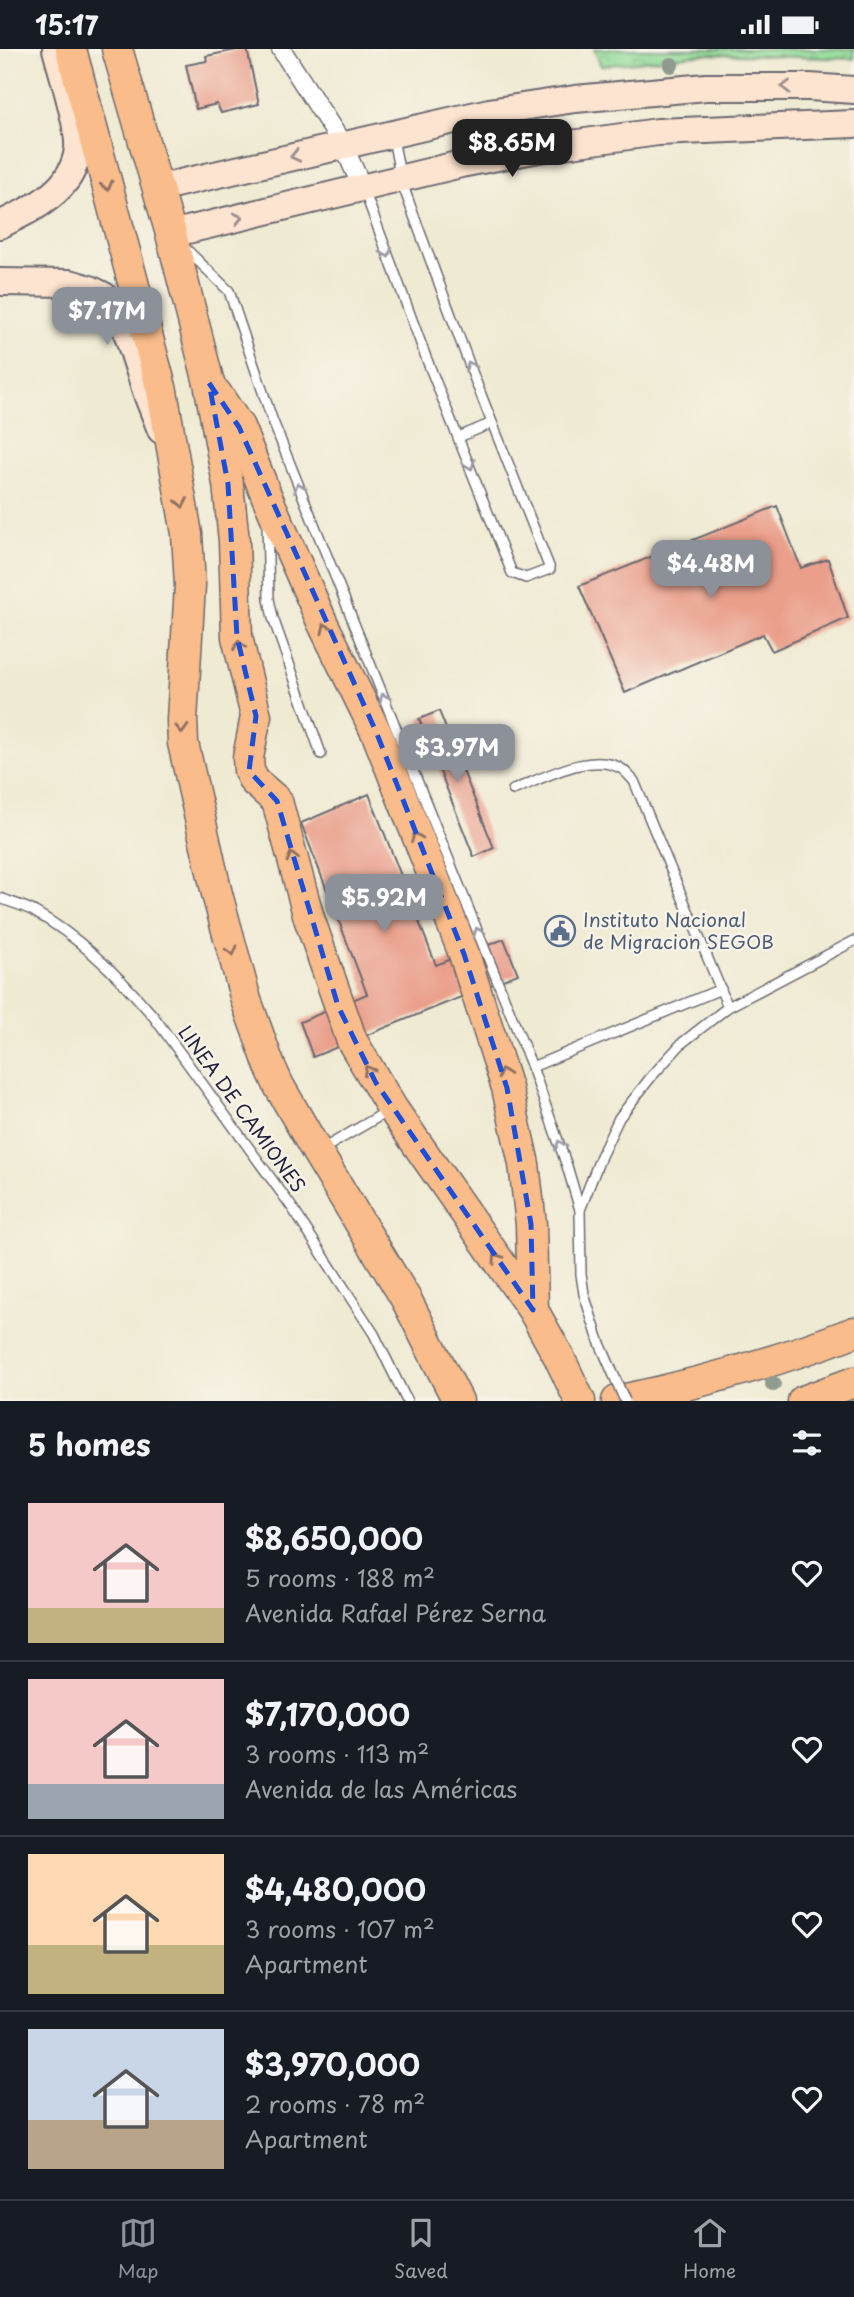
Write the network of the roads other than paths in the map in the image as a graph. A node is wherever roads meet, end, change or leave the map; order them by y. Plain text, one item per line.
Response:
1 (56, 49) edge
2 (71, 49) edge
3 (117, 49) edge
4 (281, 49) edge
5 (854, 90) edge
6 (854, 124) edge
7 (393, 134) junction
8 (343, 145) junction
9 (401, 180) junction
10 (158, 188) junction
11 (363, 189) junction
12 (0, 225) edge
13 (171, 234) junction
14 (0, 282) edge
15 (209, 383) junction
16 (492, 423) junction
17 (459, 437) junction
18 (174, 456) junction
19 (267, 497) junction
20 (321, 754) dead end
21 (513, 790) dead end
22 (0, 898) edge
23 (854, 941) edge
24 (721, 989) junction
25 (728, 1007) junction
26 (532, 1067) junction
27 (392, 1108) junction
28 (317, 1152) junction
29 (580, 1210) junction
30 (533, 1310) junction
31 (854, 1332) edge
32 (854, 1382) edge
33 (454, 1391) edge
34 (405, 1396) edge
35 (580, 1401) edge
36 (617, 1401) edge
37 (625, 1401) edge
38 (803, 1401) edge

1 - 12 main road
2 -> 18 highway
3 - 10 highway
4 - 8 street
5 -> 7 main road
6 - 9 main road
7 - 8 main road
7 - 9 lane
8 -> 10 main road
8 - 11 street
9 - 11 main road
16 -> 9 lane
10 - 13 highway
13 -> 11 main road
11 -> 17 lane
13 - 15 highway
26 -> 13 lane
14 - 18 main road
15 - 19 highway
27 -> 15 highway
16 - 17 lane
17 -> 16 lane
18 -> 28 highway
19 - 20 lane
30 -> 19 highway
21 - 24 lane
22 - 34 lane, LINEA DE CAMIONES
23 - 25 lane
24 - 25 lane
24 - 26 lane
25 - 29 lane
29 -> 26 lane
27 - 28 lane
30 -> 27 highway
28 - 33 highway
29 - 37 lane, bridge
30 - 35 highway
31 - 36 highway
32 - 38 highway

